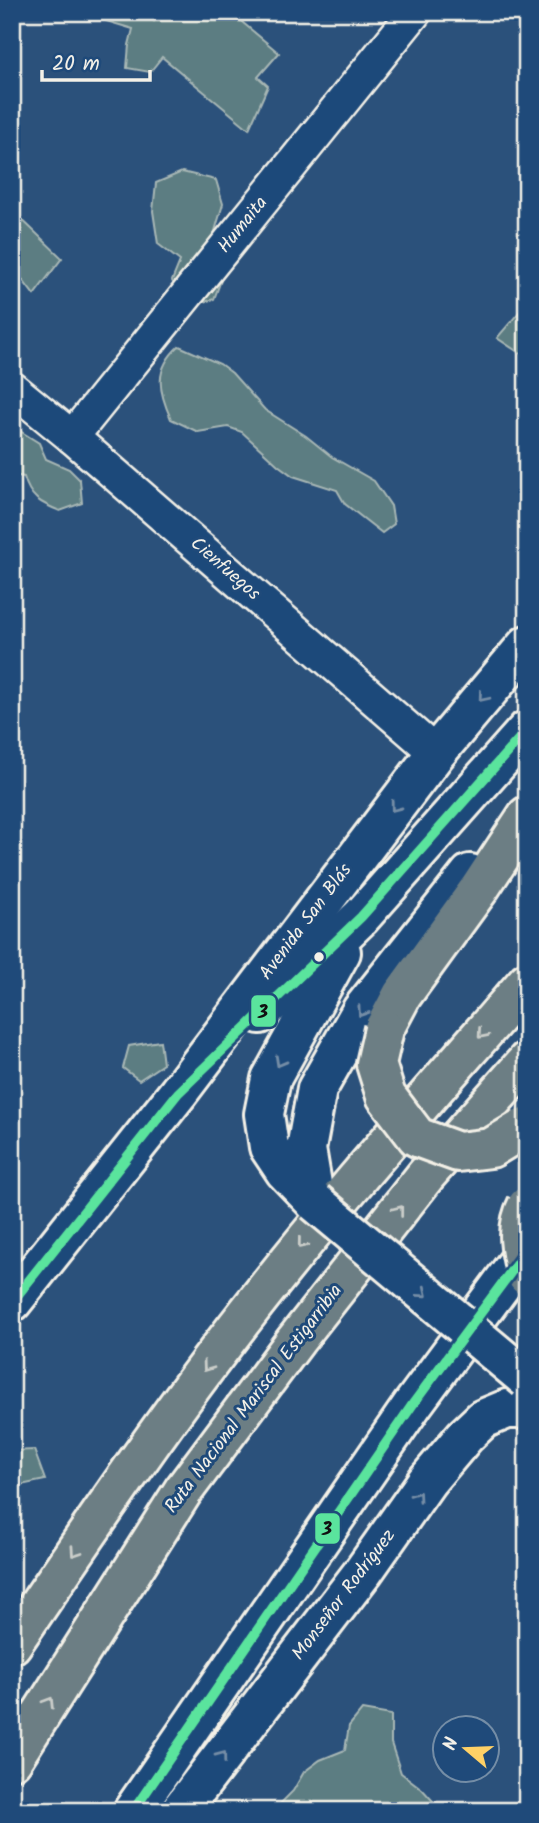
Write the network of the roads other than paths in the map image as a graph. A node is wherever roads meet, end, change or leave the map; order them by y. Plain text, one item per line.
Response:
1 (415, 12) edge
2 (12, 388) edge
3 (72, 437) junction
4 (527, 645) edge
5 (527, 730) edge
6 (436, 752) junction
7 (527, 805) edge
8 (527, 816) edge
9 (361, 917) junction
10 (527, 982) edge
11 (527, 1061) edge
12 (177, 1093) junction
13 (525, 1126) edge
14 (314, 1202) junction
15 (527, 1206) edge
16 (527, 1250) edge
17 (527, 1276) edge
18 (12, 1302) edge
19 (527, 1379) edge
20 (527, 1409) edge
21 (12, 1644) edge
22 (12, 1760) edge
23 (133, 1811) edge
24 (180, 1811) edge

1 - 3 street, Humaita
2 - 3 street, Cienfuegos
3 - 6 street, Cienfuegos
4 -> 6 street, Avenida San Blás
5 - 9 street
6 -> 12 street, Avenida San Blás
7 -> 14 street
8 - 13 highway, bridge
9 - 12 street
9 -> 14 street
10 -> 21 highway
22 -> 11 highway, Ruta Nacional Mariscal Estigarribia
12 - 18 street, Avenida San Blás
14 -> 19 street, bridge
15 - 17 highway, bridge
16 - 23 street
24 -> 20 street, Monseñor Rodríguez

